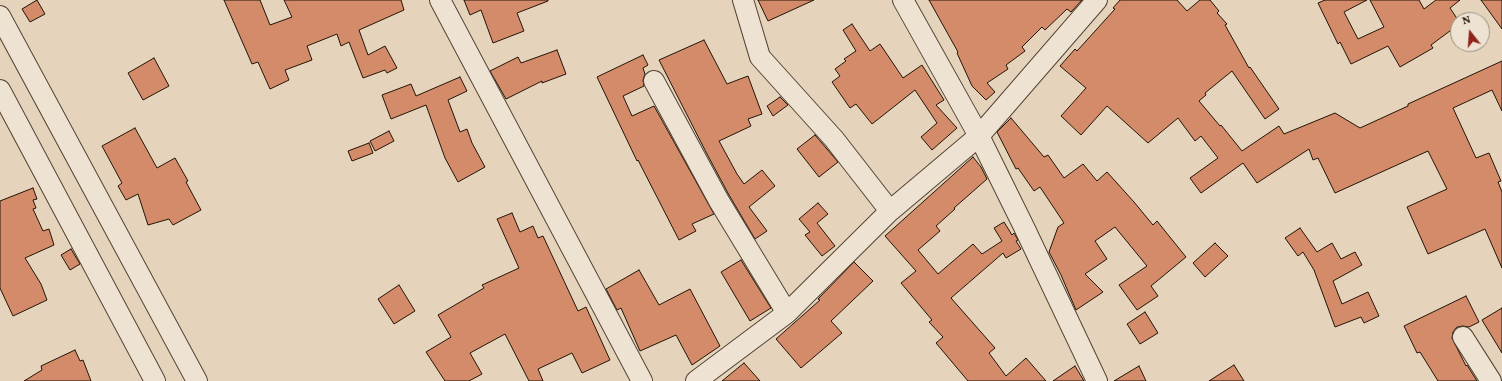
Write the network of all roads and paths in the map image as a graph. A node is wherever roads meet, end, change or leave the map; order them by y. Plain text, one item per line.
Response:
1 (440, 0) edge
2 (743, 0) edge
3 (903, 0) edge
4 (1097, 0) edge
5 (0, 16) edge
6 (654, 81) dead end
7 (0, 90) edge
8 (979, 136) junction
9 (890, 211) junction
10 (787, 313) junction
11 (1463, 336) dead end
12 (155, 381) edge
13 (197, 381) edge
14 (642, 381) edge
15 (696, 381) edge
16 (1097, 381) edge
17 (1491, 381) edge

1 - 14 street
2 - 9 street
3 - 8 street
4 - 8 street
5 - 13 street
6 - 10 street
7 - 12 street
8 - 9 street
8 - 16 street
9 - 10 street
10 - 15 street
11 - 17 street

